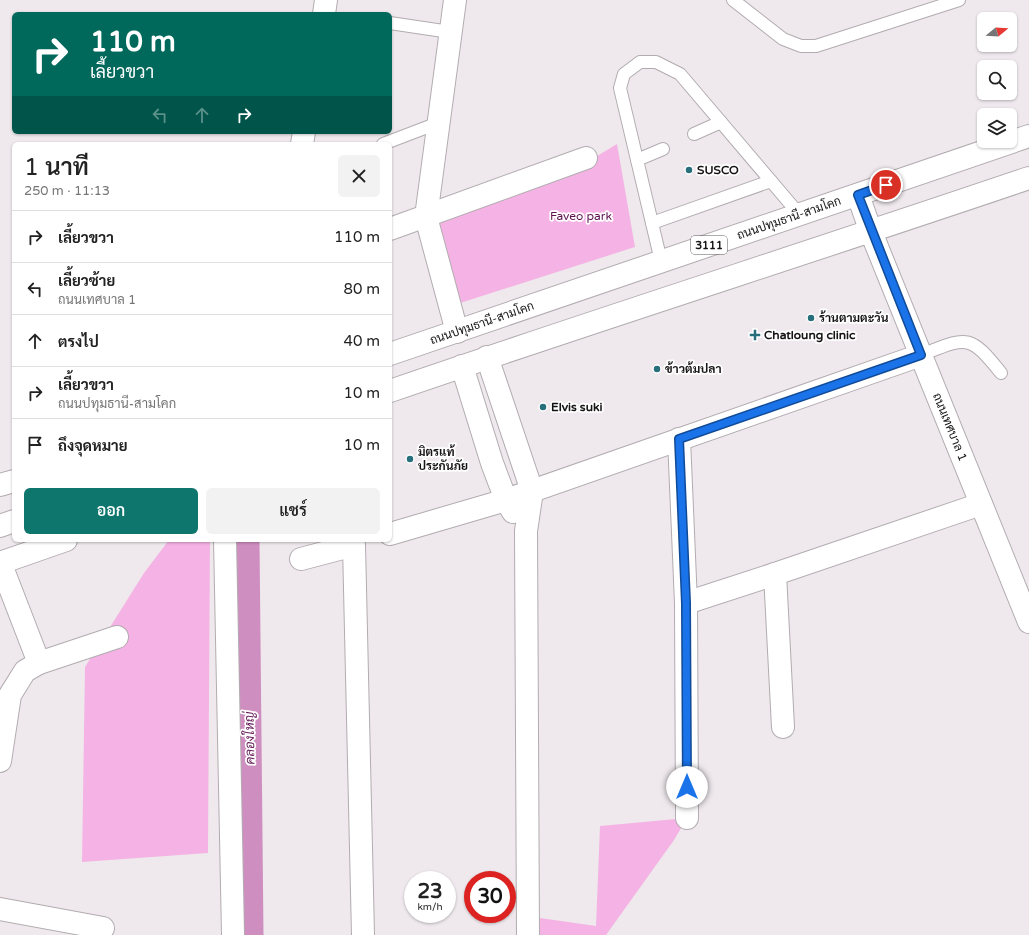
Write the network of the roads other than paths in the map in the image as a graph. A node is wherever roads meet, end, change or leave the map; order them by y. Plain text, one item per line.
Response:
1 (455, 0) edge
2 (733, 0) edge
3 (958, 0) edge
4 (392, 23) edge
5 (450, 32) junction
6 (721, 122) junction
7 (438, 123) junction
8 (694, 134) dead end
9 (1029, 136) edge
10 (388, 142) edge
11 (663, 149) dead end
12 (586, 158) dead end
13 (637, 160) junction
14 (1029, 178) edge
15 (771, 181) junction
16 (858, 195) junction
17 (799, 214) junction
18 (426, 217) junction
19 (652, 223) junction
20 (392, 228) edge
21 (872, 232) junction
22 (661, 261) junction
23 (457, 332) junction
24 (392, 353) edge
25 (921, 355) junction
26 (487, 357) junction
27 (462, 366) junction
28 (1001, 373) dead end
29 (392, 390) edge
30 (679, 439) junction
31 (12, 482) edge
32 (0, 485) edge
33 (532, 491) junction
34 (506, 500) junction
35 (981, 504) junction
36 (12, 522) edge
37 (0, 526) edge
38 (526, 531) junction
39 (392, 533) edge
40 (60, 542) edge
41 (224, 542) edge
42 (362, 542) edge
43 (301, 559) dead end
44 (0, 562) edge
45 (775, 574) junction
46 (686, 603) junction
47 (1029, 622) edge
48 (117, 637) dead end
49 (39, 663) junction
50 (783, 727) dead end
51 (0, 761) edge
52 (687, 818) dead end
53 (0, 909) edge
54 (103, 928) dead end
55 (233, 935) edge
56 (363, 935) edge
57 (528, 935) edge

1 - 5 street
2 - 3 lane
4 - 5 lane
5 - 7 street
6 - 8 lane
6 - 13 lane
6 - 15 lane
7 - 10 lane
7 - 18 street
9 - 16 street, ถนนปทุมธานี-สามโคก / 3111
11 - 13 lane
12 - 18 street
13 - 19 lane
14 - 21 street
15 - 17 lane
15 - 19 lane
16 - 17 street, ถนนปทุมธานี-สามโคก / 3111
16 - 21 street, ถนนเทศบาล 1
17 - 22 street, ถนนปทุมธานี-สามโคก / 3111
18 - 20 street
18 - 23 street
19 - 22 lane
21 - 25 street, ถนนเทศบาล 1
21 - 26 street
22 - 23 street, ถนนปทุมธานี-สามโคก / 3111
23 - 24 street, ถนนปทุมธานี-สามโคก / 3111
25 - 28 lane
25 - 30 street
25 - 35 street, ถนนเทศบาล 1
26 - 27 street
26 - 33 street
27 - 29 street
27 - 34 street
30 - 33 street
30 - 46 street
31 - 32 street
33 - 34 street
33 - 38 street
34 - 38 street
34 - 39 street
35 - 45 street
35 - 47 street, ถนนเทศบาล 1
36 - 37 street
38 - 57 street
40 - 44 street
41 - 55 street
42 - 43 street
42 - 56 street
44 - 49 street
45 - 46 street
45 - 50 street
46 - 52 street
48 - 49 street
49 - 51 street
53 - 54 street

